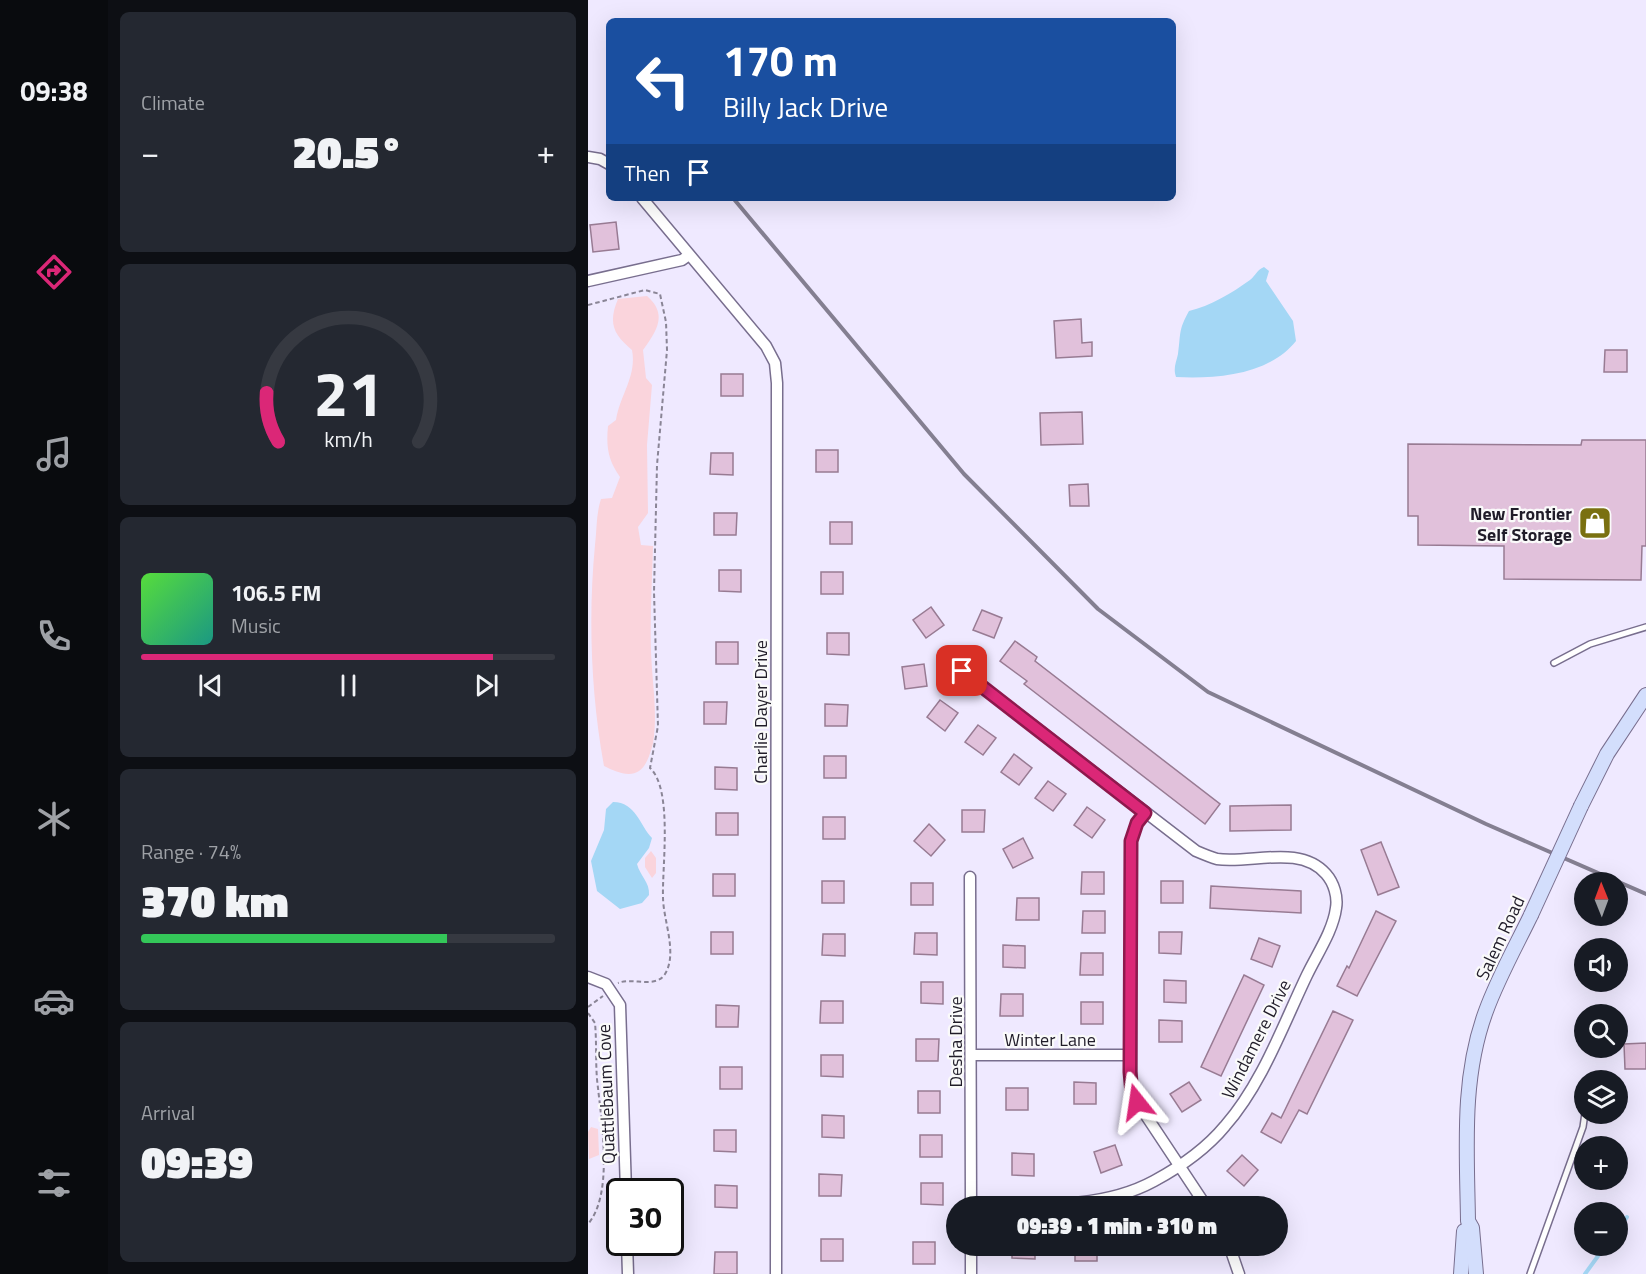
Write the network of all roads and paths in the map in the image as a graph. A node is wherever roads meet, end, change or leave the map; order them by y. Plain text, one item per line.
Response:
1 (588, 157) edge
2 (605, 161) edge
3 (644, 201) edge
4 (689, 255) junction
5 (588, 281) edge
6 (588, 305) edge
7 (1646, 627) edge
8 (1554, 663) dead end
9 (962, 671) dead end
10 (1646, 694) edge
11 (1145, 813) junction
12 (970, 877) dead end
13 (588, 977) edge
14 (610, 990) junction
15 (588, 1007) edge
16 (588, 1013) edge
17 (971, 1055) junction
18 (1129, 1055) junction
19 (1583, 1124) edge
20 (1179, 1166) junction
21 (626, 1178) edge
22 (971, 1196) edge
23 (1113, 1196) edge
24 (1199, 1196) edge
25 (1468, 1221) junction
26 (588, 1224) edge
27 (627, 1256) edge
28 (971, 1256) edge
29 (1233, 1256) edge
30 (628, 1274) edge
31 (776, 1274) edge
32 (971, 1274) edge
33 (1239, 1274) edge
34 (1461, 1274) edge
35 (1476, 1274) edge
36 (1530, 1274) edge

1 - 2 street
3 - 4 street, Charlie Dayer Drive
4 - 5 street
4 - 31 street, Charlie Dayer Drive
6 - 14 path
7 - 8 lane
9 - 11 street
10 - 25 main road, Salem Road, bridge
11 - 18 street
11 - 20 street, Windamere Drive
12 - 17 street, Desha Drive
13 - 14 street
14 - 15 path
14 - 21 street, Quattlebaum Cove
16 - 26 path
17 - 18 street, Winter Lane
17 - 22 street, Desha Drive
18 - 20 street
19 - 36 lane
20 - 23 street, Windamere Drive
20 - 24 street
25 - 34 main road, Salem Road
25 - 35 main road, Salem Road
27 - 30 street
28 - 32 street
29 - 33 street

